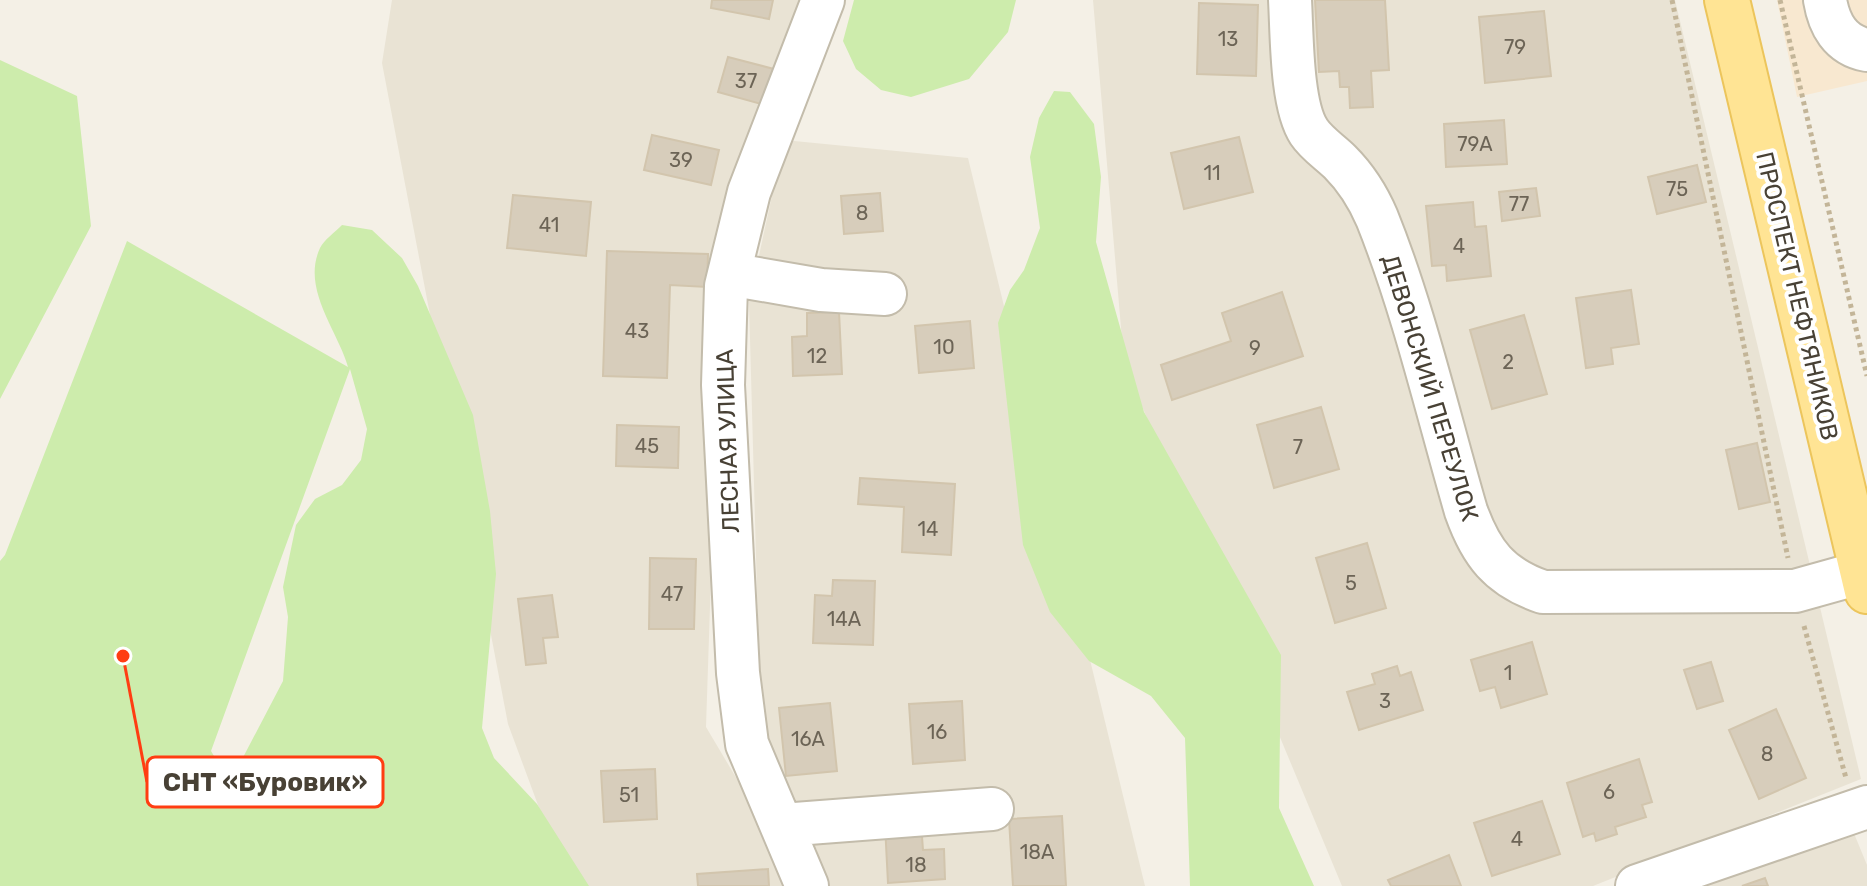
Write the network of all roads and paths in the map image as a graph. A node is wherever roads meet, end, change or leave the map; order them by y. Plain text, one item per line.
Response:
1 (823, 0) edge
2 (1290, 0) edge
3 (1672, 0) edge
4 (1727, 0) edge
5 (1780, 0) edge
6 (1825, 0) edge
7 (1867, 50) edge
8 (729, 274) junction
9 (885, 294) dead end
10 (1867, 376) edge
11 (1865, 582) edge
12 (1795, 591) junction
13 (992, 809) dead end
14 (1861, 809) edge
15 (782, 825) junction
16 (807, 886) edge
17 (1637, 886) edge

1 - 8 street, ЛЕСНАЯ УЛИЦА
2 - 12 street, ДЕВОНСКИЙ ПЕРЕУЛОК
3 - 12 path
4 - 11 main road, ПРОСПЕКТ НЕФТЯНИКОВ
5 - 10 path
6 - 7 street
8 - 9 street
8 - 15 street, ЛЕСНАЯ УЛИЦА
11 - 12 street, ДЕВОНСКИЙ ПЕРЕУЛОК
12 - 14 path
13 - 15 street
14 - 17 street
15 - 16 street, ЛЕСНАЯ УЛИЦА

